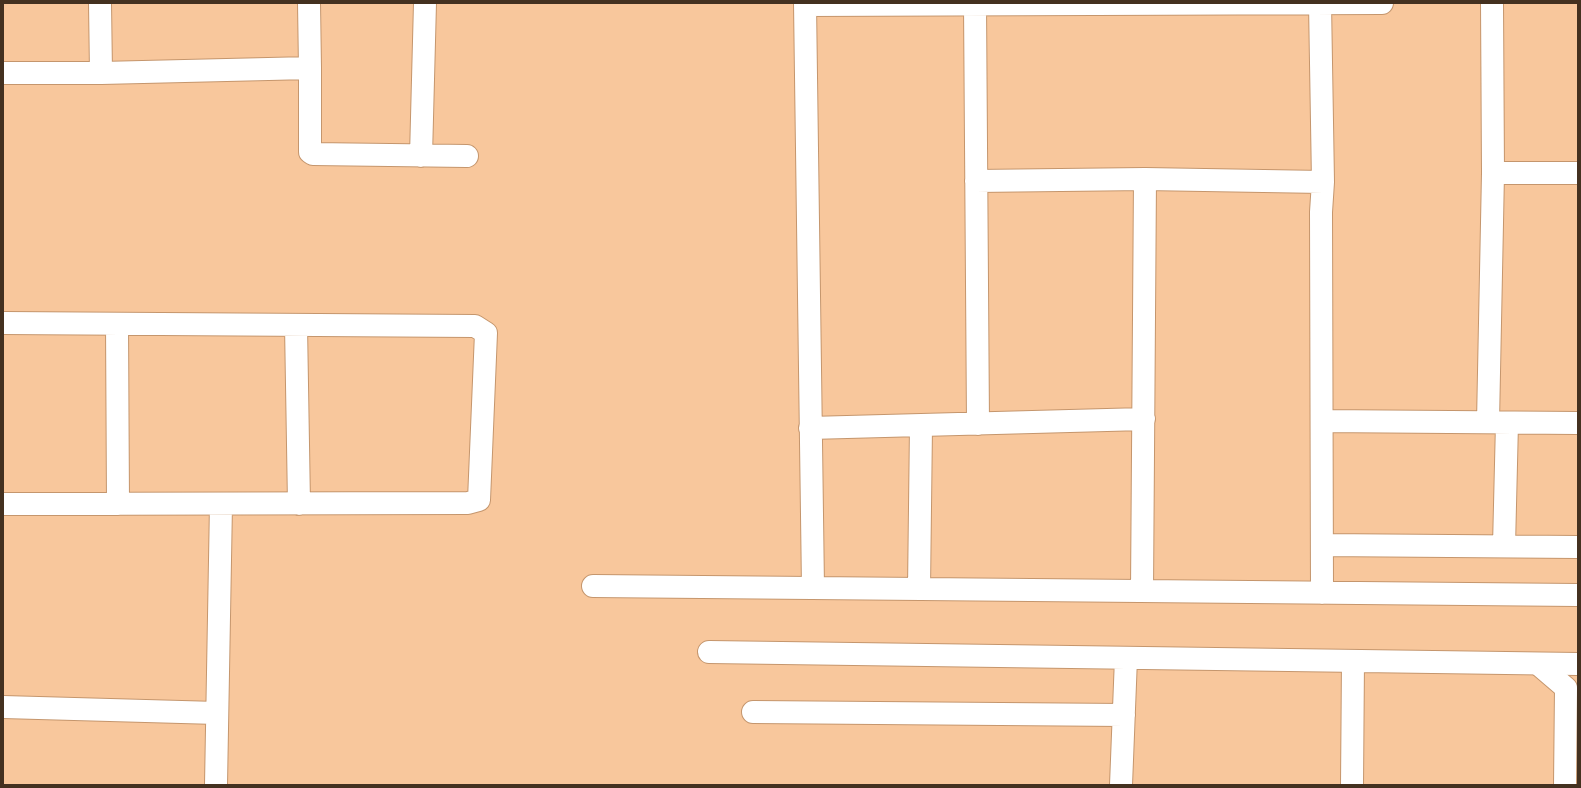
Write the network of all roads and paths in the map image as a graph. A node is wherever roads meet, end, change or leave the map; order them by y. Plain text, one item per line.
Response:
1 (100, 3) edge
2 (309, 3) edge
3 (425, 3) edge
4 (1320, 3) edge
5 (1382, 3) edge
6 (1492, 3) edge
7 (805, 4) edge
8 (975, 4) junction
9 (310, 68) junction
10 (3, 73) edge
11 (101, 73) junction
12 (421, 156) junction
13 (467, 156) dead end
14 (1578, 173) edge
15 (1493, 174) junction
16 (1146, 179) junction
17 (976, 181) junction
18 (1323, 182) junction
19 (3, 323) edge
20 (117, 324) junction
21 (296, 325) junction
22 (1144, 419) junction
23 (1322, 421) junction
24 (1497, 423) junction
25 (1578, 423) edge
26 (978, 424) junction
27 (921, 426) junction
28 (810, 428) junction
29 (3, 504) edge
30 (118, 504) junction
31 (221, 504) junction
32 (299, 504) junction
33 (1322, 544) junction
34 (1504, 546) junction
35 (1578, 547) edge
36 (593, 586) dead end
37 (812, 588) junction
38 (919, 589) junction
39 (1142, 592) junction
40 (1322, 593) junction
41 (1578, 595) edge
42 (709, 652) dead end
43 (1126, 658) junction
44 (1353, 661) junction
45 (1538, 664) junction
46 (1578, 664) edge
47 (3, 707) edge
48 (753, 712) dead end
49 (217, 713) junction
50 (1124, 715) junction
51 (216, 785) edge
52 (1121, 785) edge
53 (1352, 785) edge
54 (1565, 785) edge

1 - 11 street
2 - 9 street
3 - 12 street
4 - 5 street
4 - 8 street
4 - 18 street
6 - 15 street
7 - 8 street
7 - 28 street
8 - 17 street
9 - 11 street
9 - 12 street
10 - 11 street
12 - 13 street
14 - 15 street
15 - 24 street
16 - 17 street
16 - 18 street
16 - 22 street
17 - 26 street
18 - 23 street
19 - 20 street
20 - 21 street
20 - 30 street
21 - 32 street
21 - 32 street
22 - 26 street
22 - 39 street
23 - 24 street
23 - 33 street
24 - 25 street
24 - 34 street
26 - 27 street
27 - 28 street
27 - 38 street
28 - 37 street
29 - 30 street
30 - 31 street
31 - 32 street
31 - 49 street
33 - 34 street
33 - 40 street
34 - 35 street
36 - 37 street
37 - 38 street
38 - 39 street
39 - 40 street
40 - 41 street
42 - 43 street
43 - 44 street
43 - 50 street
44 - 45 street
44 - 53 street
45 - 46 street
45 - 54 street
47 - 49 street
48 - 50 street
49 - 51 street
50 - 52 street

